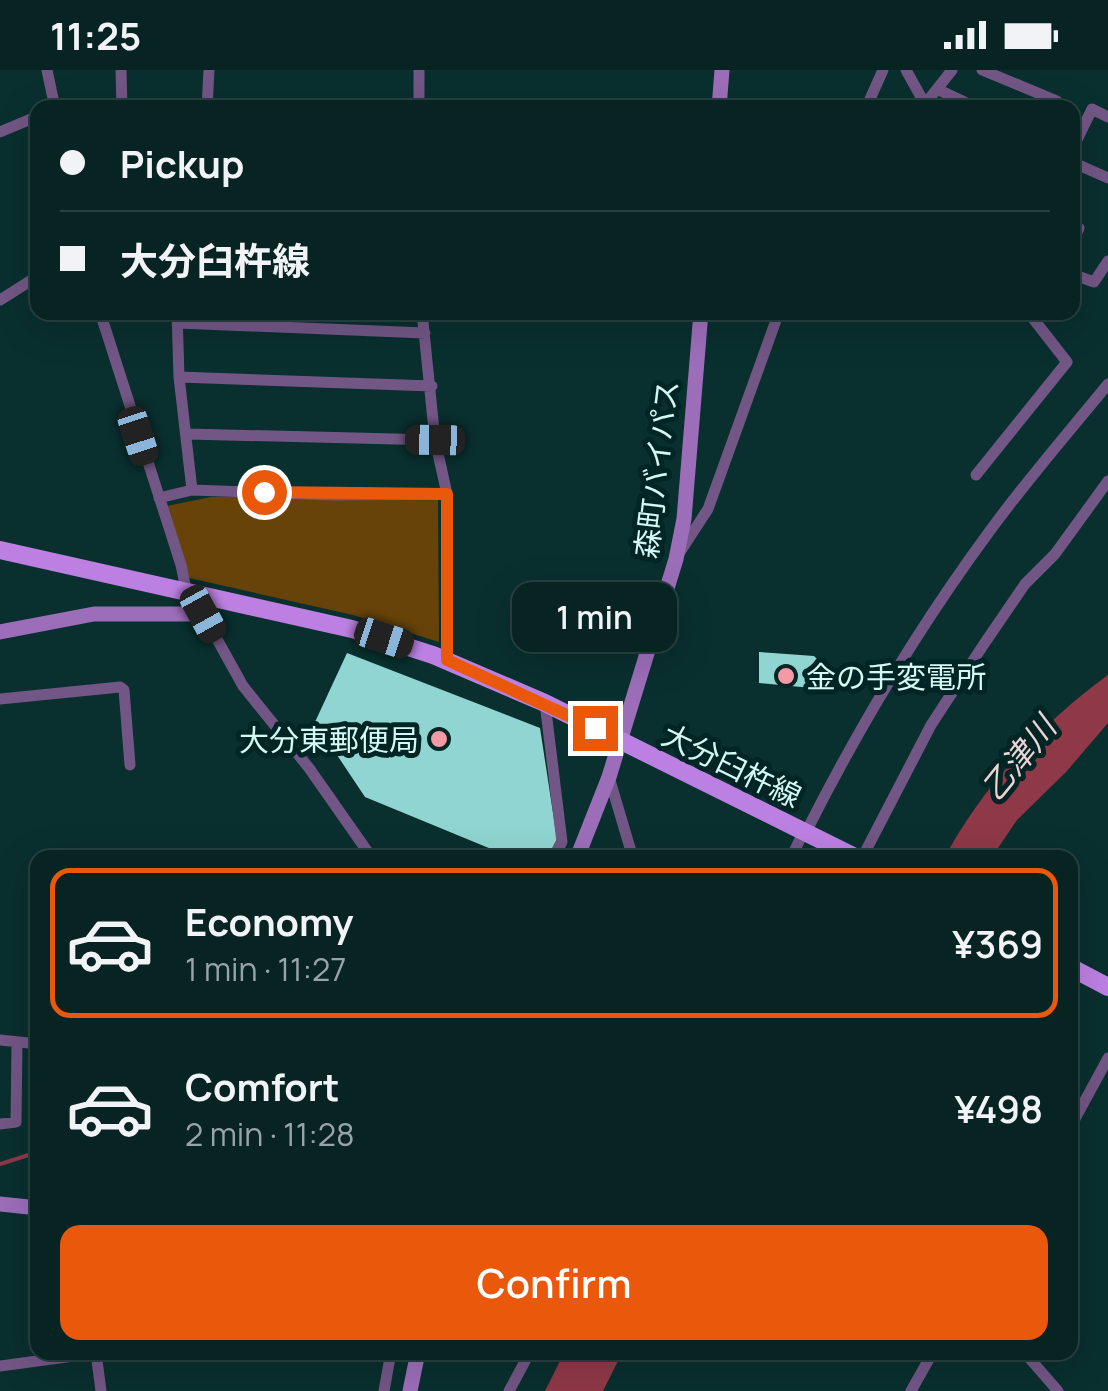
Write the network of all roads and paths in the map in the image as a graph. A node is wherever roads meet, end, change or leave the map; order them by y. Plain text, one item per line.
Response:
1 (47, 70) edge
2 (121, 70) edge
3 (209, 70) edge
4 (418, 70) edge
5 (722, 70) edge
6 (883, 70) edge
7 (906, 70) edge
8 (952, 70) edge
9 (982, 70) edge
10 (937, 90) junction
11 (53, 100) edge
12 (122, 100) edge
13 (208, 100) edge
14 (418, 100) edge
15 (720, 100) edge
16 (870, 100) edge
17 (921, 100) edge
18 (929, 100) edge
19 (960, 100) edge
20 (1052, 100) edge
21 (1108, 117) edge
22 (30, 119) edge
23 (0, 132) edge
24 (1080, 134) edge
25 (1080, 166) edge
26 (1108, 178) edge
27 (1108, 260) edge
28 (1080, 277) edge
29 (30, 281) edge
30 (0, 300) edge
31 (103, 320) edge
32 (177, 320) edge
33 (210, 320) edge
34 (423, 320) edge
35 (700, 320) edge
36 (776, 320) edge
37 (1037, 320) edge
38 (425, 333) junction
39 (179, 377) junction
40 (1108, 384) edge
41 (432, 386) junction
42 (186, 434) junction
43 (435, 440) junction
44 (976, 476) dead end
45 (1108, 480) edge
46 (192, 490) junction
47 (447, 494) junction
48 (159, 498) junction
49 (0, 550) edge
50 (676, 558) junction
51 (187, 594) junction
52 (203, 614) junction
53 (0, 632) edge
54 (447, 660) junction
55 (0, 699) edge
56 (545, 702) junction
57 (620, 740) junction
58 (130, 765) dead end
59 (609, 777) junction
60 (808, 832) junction
61 (366, 850) edge
62 (558, 850) edge
63 (580, 850) edge
64 (632, 850) edge
65 (796, 850) edge
66 (843, 850) edge
67 (863, 850) edge
68 (1078, 971) edge
69 (1108, 987) edge
70 (0, 1040) edge
71 (17, 1042) junction
72 (30, 1043) edge
73 (1108, 1058) edge
74 (1078, 1113) edge
75 (0, 1124) edge
76 (0, 1204) edge
77 (30, 1207) edge
78 (44, 1360) edge
79 (97, 1360) edge
80 (390, 1360) edge
81 (416, 1360) edge
82 (526, 1360) edge
83 (928, 1360) edge
84 (1031, 1360) edge
85 (0, 1366) edge
86 (101, 1391) edge
87 (384, 1391) edge
88 (410, 1391) edge
89 (509, 1391) edge
90 (911, 1391) edge
91 (1058, 1391) edge

1 - 11 street
2 - 12 street
3 - 13 street
4 - 14 street
5 - 15 main road
6 - 16 street
7 - 17 street
8 - 10 street
9 - 20 street
10 - 18 street
10 - 19 street
21 - 24 street
22 - 23 street
25 - 26 street
27 - 28 street
29 - 30 street
31 - 48 street
32 - 39 street
33 - 38 street
34 - 38 street
35 - 50 main road, 森町バイパス
36 - 50 street
37 - 44 street
38 - 41 street
39 - 41 street
39 - 42 street
40 - 60 street
41 - 43 street
42 - 43 street
42 - 46 street
43 - 47 street
45 - 67 street
46 - 47 street
46 - 48 street
47 - 54 street
48 - 51 street
49 - 51 main road, 大分臼杵線
50 - 57 main road, 森町バイパス
51 - 52 street
51 - 54 main road, 大分臼杵線
52 - 53 main road
52 - 61 street
54 - 56 main road, 大分臼杵線
55 - 58 street
56 - 57 main road, 大分臼杵線
56 - 62 street
57 - 59 main road, 森町バイパス
57 - 60 main road, 大分臼杵線
59 - 63 main road, 森町バイパス
59 - 64 street
60 - 65 street
60 - 66 main road, 大分臼杵線
68 - 69 main road
70 - 71 street
71 - 72 street
71 - 75 street
73 - 74 street
76 - 77 main road
78 - 85 street
79 - 86 street
80 - 87 street
81 - 88 main road
82 - 89 street
83 - 90 street
84 - 91 street

